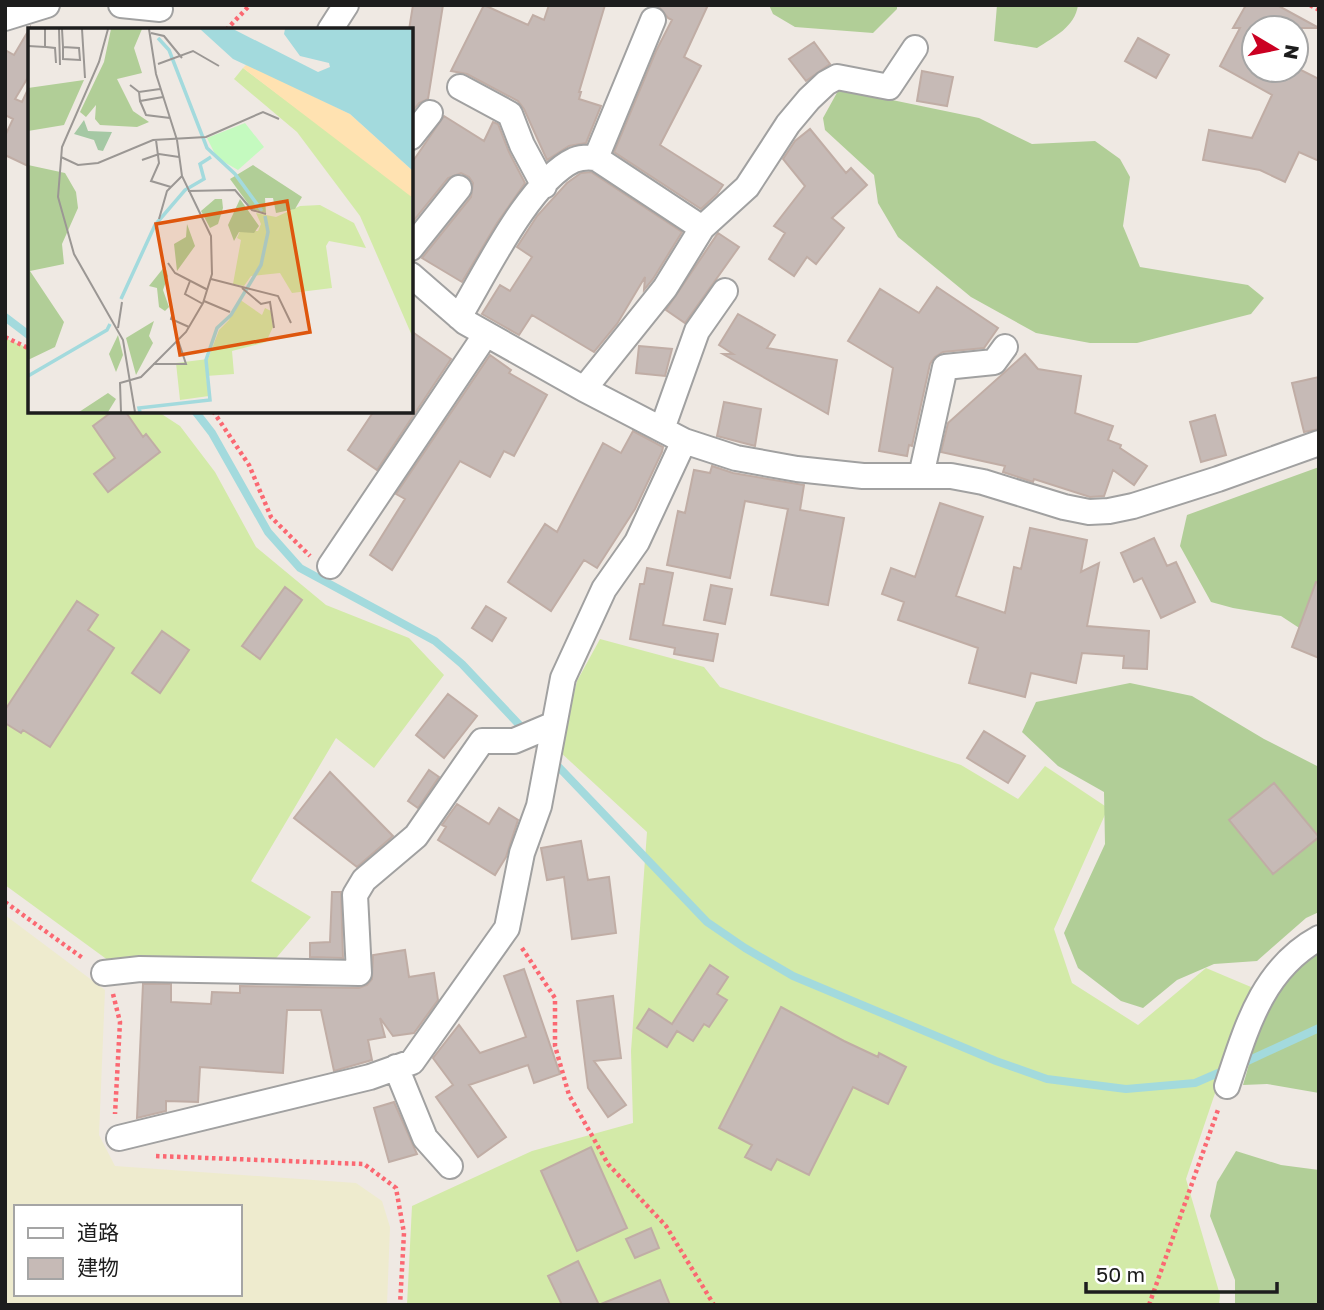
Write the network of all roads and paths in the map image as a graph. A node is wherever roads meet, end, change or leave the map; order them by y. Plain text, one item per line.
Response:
1 (47, 5) edge
2 (121, 5) edge
3 (250, 5) edge
4 (346, 5) edge
5 (1310, 5) edge
6 (1319, 10) edge
7 (163, 15) edge
8 (5, 18) edge
9 (653, 20) dead end
10 (228, 28) edge
11 (331, 28) edge
12 (915, 48) dead end
13 (460, 87) dead end
14 (430, 113) dead end
15 (413, 134) edge
16 (596, 158) junction
17 (544, 186) junction
18 (459, 188) dead end
19 (702, 228) junction
20 (413, 246) edge
21 (413, 277) edge
22 (725, 291) dead end
23 (459, 317) junction
24 (486, 334) junction
25 (5, 337) edge
26 (1005, 346) dead end
27 (28, 348) edge
28 (584, 389) junction
29 (213, 413) edge
30 (662, 429) junction
31 (684, 441) junction
32 (1319, 443) edge
33 (921, 476) junction
34 (330, 566) joint
35 (552, 725) junction
36 (5, 902) edge
37 (507, 928) junction
38 (1319, 938) edge
39 (104, 973) junction
40 (396, 1068) junction
41 (1227, 1086) joint
42 (119, 1138) joint
43 (154, 1156) dead end
44 (450, 1166) dead end
45 (400, 1305) edge
46 (714, 1305) edge
47 (1149, 1305) edge

1 - 8 street
2 - 7 street
3 - 10 path
4 - 11 street
5 - 6 path
9 - 16 street
12 - 19 street
13 - 17 street
14 - 15 street
16 - 17 street
16 - 19 street
17 - 23 street
18 - 20 street
19 - 28 street
21 - 23 street
22 - 30 street
23 - 24 street
24 - 28 street
24 - 34 street
25 - 27 path
26 - 33 street
28 - 30 street
29 - 34 path
30 - 31 street
31 - 33 street
31 - 35 street
32 - 33 street
35 - 37 street
35 - 39 street
36 - 39 path
37 - 40 street
37 - 46 path
38 - 41 street
39 - 42 path
40 - 42 street
40 - 44 street
41 - 47 path
43 - 45 path

